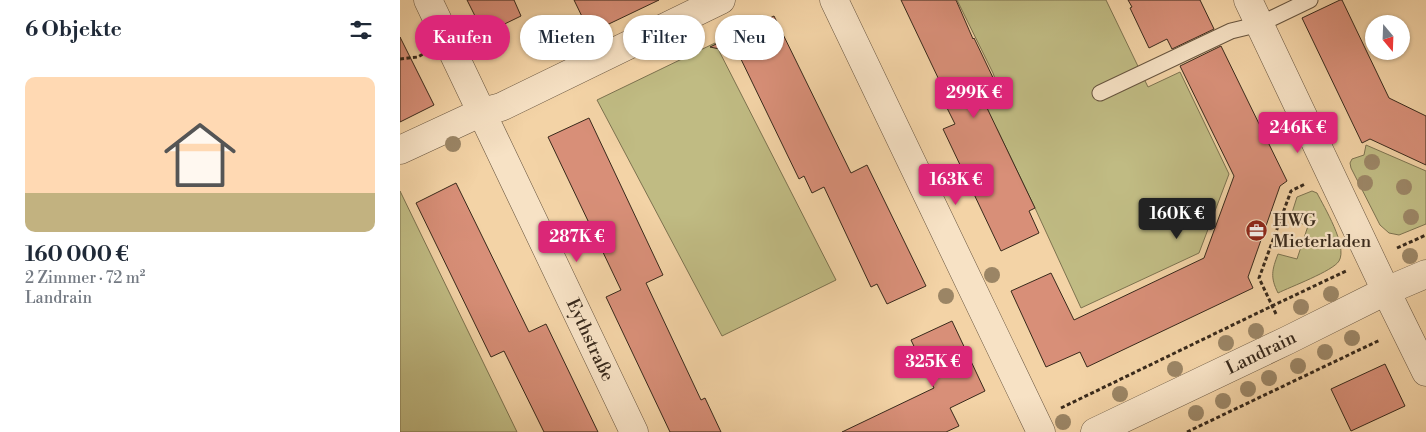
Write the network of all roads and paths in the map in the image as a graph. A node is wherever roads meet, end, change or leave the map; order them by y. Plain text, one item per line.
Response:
1 (428, 0) edge
2 (720, 0) edge
3 (834, 0) edge
4 (1310, 0) edge
5 (1254, 12) edge
6 (1100, 93) dead end
7 (482, 112) junction
8 (400, 150) edge
9 (1297, 188) dead end
10 (1426, 235) edge
11 (1371, 260) junction
12 (1426, 274) edge
13 (1386, 291) junction
14 (1272, 306) junction
15 (1404, 328) junction
16 (1288, 340) junction
17 (1426, 372) edge
18 (1038, 426) edge
19 (634, 432) edge
20 (1095, 432) edge
21 (1187, 432) edge

1 - 7 street, Eythstraße
2 - 7 street
3 - 18 street
4 - 5 lane
5 - 6 lane
5 - 11 street
7 - 8 street
7 - 19 street, Eythstraße
9 - 14 path
10 - 11 path
11 - 13 street
11 - 14 path
12 - 13 street, Landrain
13 - 15 street
13 - 16 street, Landrain
14 - 16 path
14 - 18 path
15 - 17 street
15 - 21 path
16 - 20 street, Landrain

